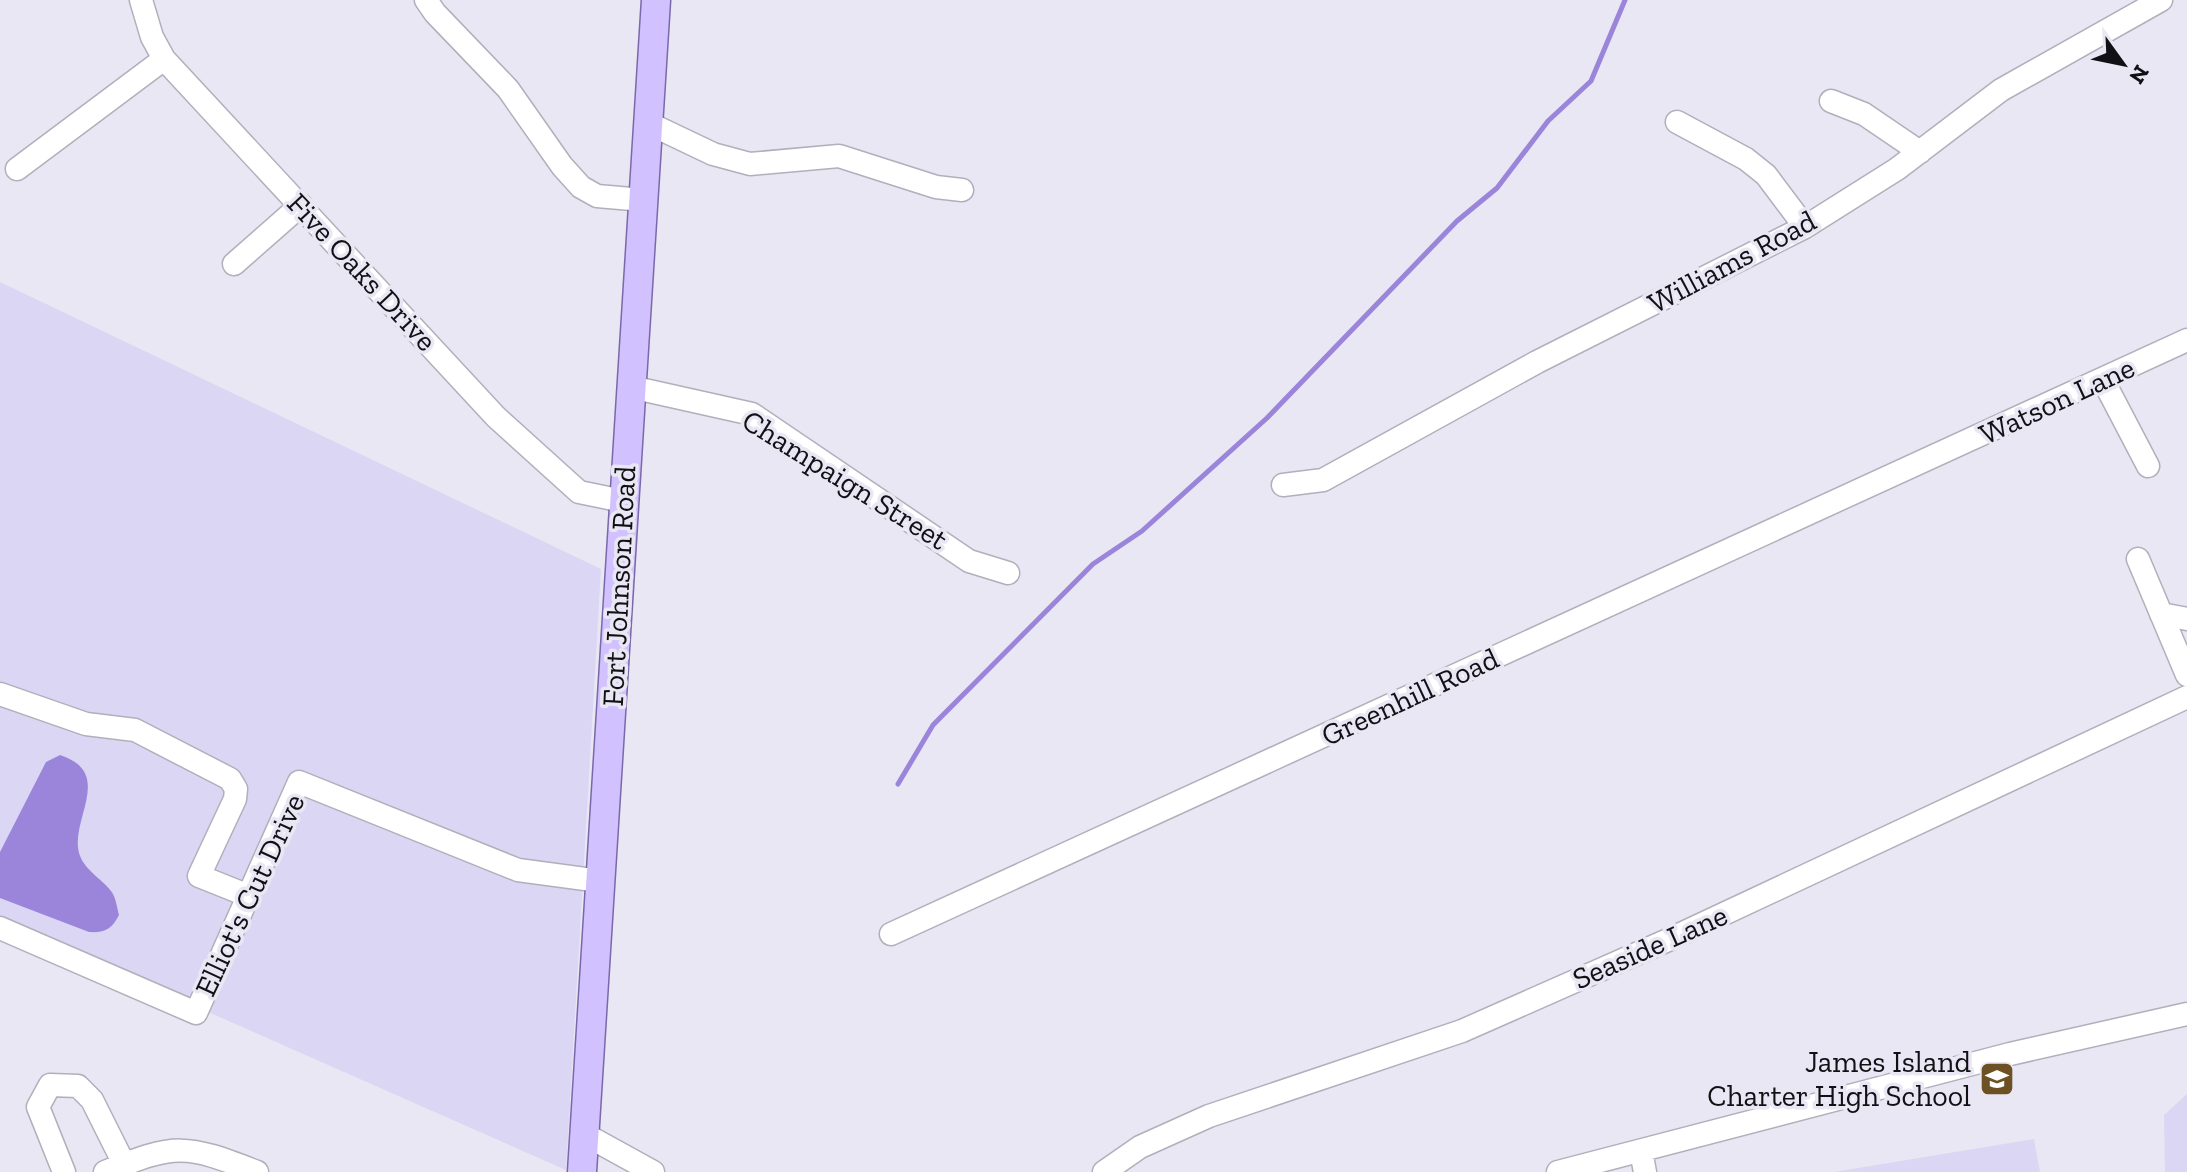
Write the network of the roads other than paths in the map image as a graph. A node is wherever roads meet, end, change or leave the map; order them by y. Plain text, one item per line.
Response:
1 (141, 0) edge
2 (426, 0) edge
3 (656, 0) edge
4 (2161, 0) edge
5 (164, 59) junction
6 (1831, 101) dead end
7 (1677, 122) dead end
8 (648, 123) junction
9 (1920, 152) junction
10 (17, 169) dead end
11 (962, 190) dead end
12 (643, 200) junction
13 (301, 205) junction
14 (1805, 227) junction
15 (234, 264) dead end
16 (2187, 340) edge
17 (2103, 380) junction
18 (631, 387) junction
19 (1928, 461) joint
20 (2148, 466) dead end
21 (1283, 485) dead end
22 (623, 501) junction
23 (2138, 559) dead end
24 (1008, 573) dead end
25 (2161, 614) junction
26 (2187, 619) edge
27 (2187, 675) edge
28 (0, 694) edge
29 (2187, 697) edge
30 (600, 881) junction
31 (249, 896) junction
32 (0, 928) edge
33 (891, 934) dead end
34 (2187, 1014) edge
35 (584, 1134) junction
36 (1643, 1161) edge
37 (114, 1168) edge
38 (64, 1172) edge
39 (257, 1172) edge
40 (582, 1172) edge
41 (653, 1172) edge
42 (1104, 1172) edge
43 (1558, 1172) edge

1 - 5 street, Five Oaks Drive
2 - 12 street
3 - 8 main road, Fort Johnson Road
4 - 9 street, Williams Road
5 - 10 street
5 - 13 street, Five Oaks Drive
6 - 9 street
7 - 14 street
8 - 11 street
8 - 12 main road, Fort Johnson Road
9 - 14 street, Williams Road
12 - 18 main road, Fort Johnson Road
13 - 15 street
13 - 22 street, Five Oaks Drive
14 - 21 street, Williams Road
16 - 17 street, Watson Lane
17 - 19 street, Watson Lane
17 - 20 street
18 - 22 main road, Fort Johnson Road
18 - 24 street, Champaign Street
19 - 33 street, Greenhill Road
22 - 30 main road, Fort Johnson Road
23 - 25 street
25 - 26 street
25 - 27 street
28 - 31 street
29 - 42 street, Seaside Lane
30 - 31 street, Elliot's Cut Drive
30 - 35 main road, Fort Johnson Road
31 - 32 street, Elliot's Cut Drive
34 - 36 street
35 - 40 main road, Fort Johnson Road
35 - 41 street
36 - 43 street
37 - 38 street
37 - 39 street

